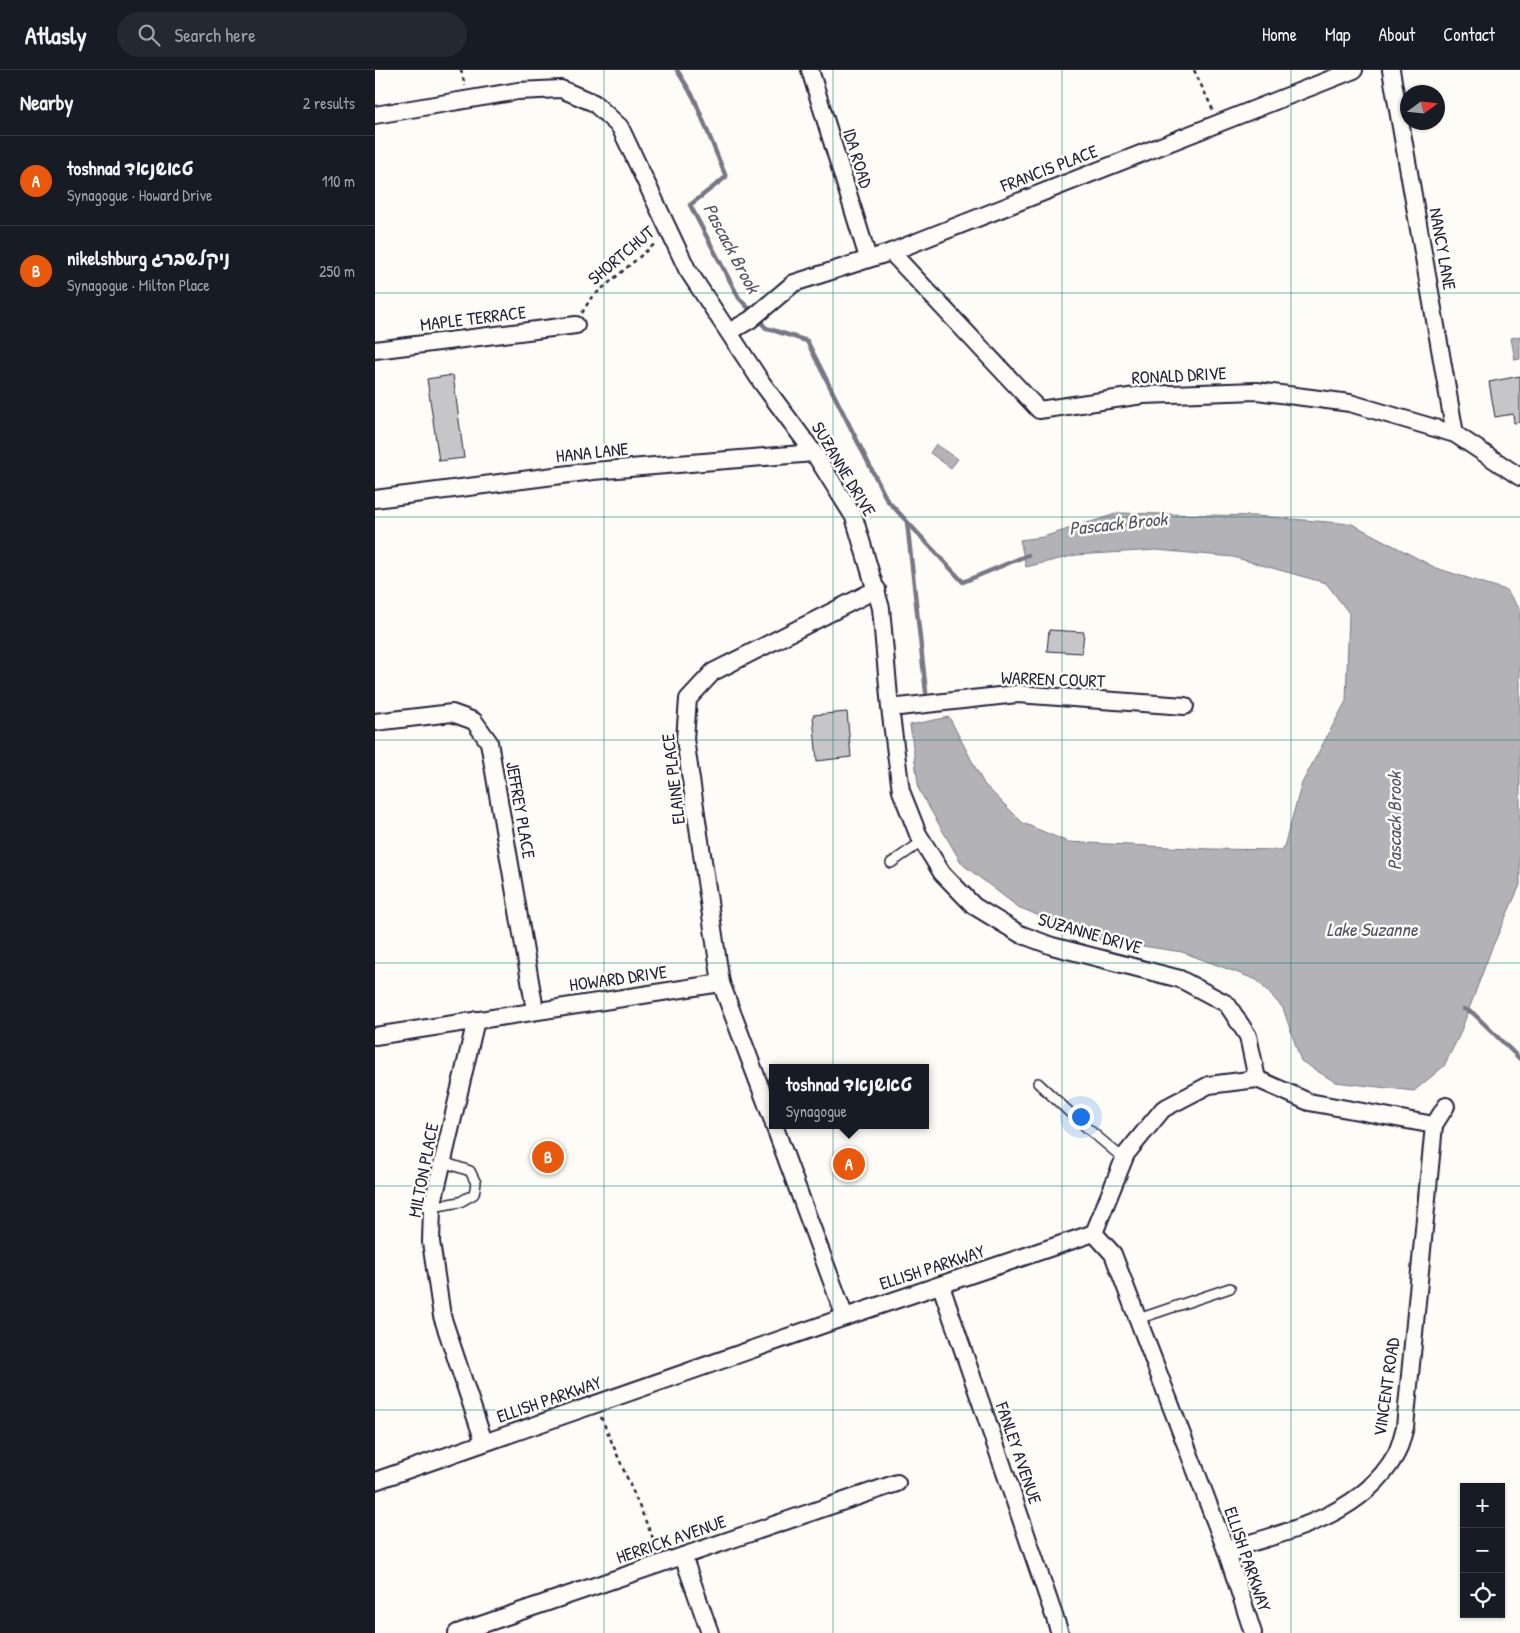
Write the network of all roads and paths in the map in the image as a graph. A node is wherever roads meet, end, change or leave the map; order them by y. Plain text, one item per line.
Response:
1 (826, 70) edge
2 (1194, 70) edge
3 (1354, 70) edge
4 (1391, 70) edge
5 (812, 76) edge
6 (375, 115) edge
7 (1219, 123) junction
8 (669, 232) junction
9 (891, 252) junction
10 (868, 258) junction
11 (576, 326) joint
12 (729, 332) junction
13 (375, 350) edge
14 (1455, 434) junction
15 (814, 453) junction
16 (1520, 477) edge
17 (375, 499) edge
18 (877, 588) junction
19 (1185, 706) dead end
20 (890, 708) junction
21 (375, 722) edge
22 (923, 842) junction
23 (891, 863) dead end
24 (721, 983) junction
25 (535, 1010) junction
26 (476, 1020) junction
27 (375, 1036) edge
28 (1257, 1079) junction
29 (1038, 1083) dead end
30 (1446, 1106) dead end
31 (769, 1110) edge
32 (1434, 1125) junction
33 (775, 1129) edge
34 (1124, 1159) junction
35 (443, 1162) junction
36 (432, 1207) junction
37 (1094, 1233) junction
38 (941, 1286) junction
39 (1230, 1288) dead end
40 (845, 1317) junction
41 (1138, 1319) junction
42 (596, 1404) junction
43 (484, 1442) junction
44 (375, 1481) edge
45 (897, 1483) dead end
46 (1226, 1550) junction
47 (683, 1556) junction
48 (664, 1563) junction
49 (457, 1633) edge
50 (710, 1633) edge
51 (1060, 1633) edge
52 (1253, 1633) edge

1 - 5 street
2 - 7 path
3 - 7 street, FRANCIS PLACE
4 - 14 street, NANCY LANE
5 - 10 street, IDA ROAD
6 - 8 street, SUZANNE DRIVE
7 - 9 street, FRANCIS PLACE
8 - 11 path, SHORTCHUT
8 - 12 street, SUZANNE DRIVE
9 - 10 street, FRANCIS PLACE
9 - 14 street, RONALD DRIVE
10 - 12 street, FRANCIS PLACE
11 - 13 street, MAPLE TERRACE
12 - 15 street, SUZANNE DRIVE
14 - 16 street, RONALD DRIVE
15 - 17 street, HANA LANE
15 - 18 street, SUZANNE DRIVE
18 - 20 street, SUZANNE DRIVE
18 - 24 street, ELAINE PLACE
19 - 20 street, WARREN COURT
20 - 22 street, SUZANNE DRIVE
21 - 25 street, JEFFREY PLACE
22 - 23 lane
22 - 28 street, SUZANNE DRIVE
24 - 25 street, HOWARD DRIVE
24 - 31 street
25 - 26 street, HOWARD DRIVE
26 - 27 street, HOWARD DRIVE
26 - 35 street, MILTON PLACE
28 - 32 street
28 - 34 street
29 - 34 lane
30 - 32 street, VINCENT ROAD
32 - 46 street, VINCENT ROAD
33 - 40 street
34 - 37 street
35 - 36 street, MILTON PLACE
35 - 36 lane
36 - 43 street, MILTON PLACE
37 - 38 street, ELLISH PARKWAY
37 - 41 street, ELLISH PARKWAY
38 - 40 street, ELLISH PARKWAY
38 - 51 street, FANLEY AVENUE
39 - 41 lane
40 - 42 street, ELLISH PARKWAY
41 - 46 street, ELLISH PARKWAY
42 - 43 street, ELLISH PARKWAY
42 - 48 path
43 - 44 street, ELLISH PARKWAY
45 - 47 street, HERRICK AVENUE
46 - 52 street, ELLISH PARKWAY
47 - 48 street, HERRICK AVENUE
47 - 50 street
48 - 49 street, HERRICK AVENUE

